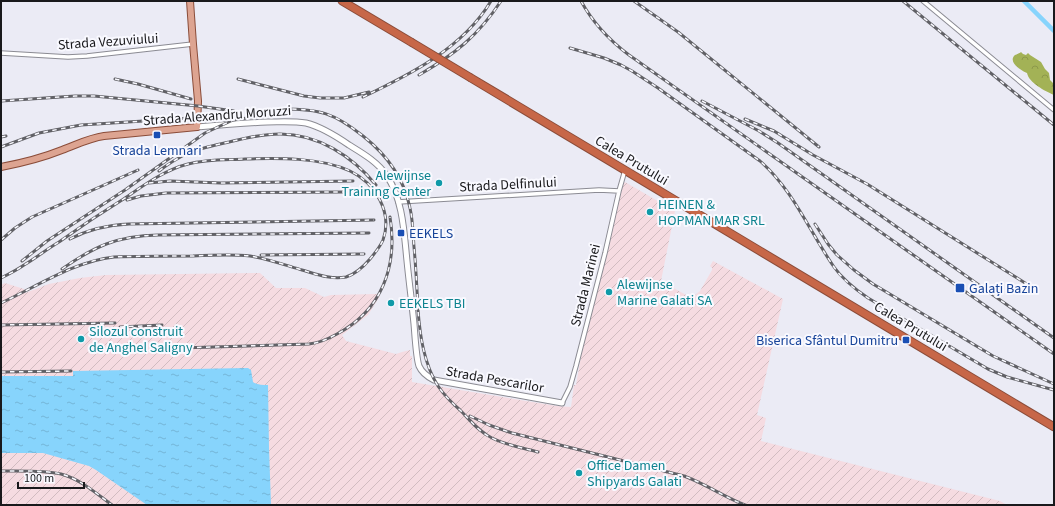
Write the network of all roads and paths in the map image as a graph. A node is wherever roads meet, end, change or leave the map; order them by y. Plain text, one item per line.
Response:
1 (190, 1) edge
2 (342, 1) edge
3 (923, 1) edge
4 (193, 44) junction
5 (1, 53) edge
6 (1054, 110) edge
7 (197, 127) junction
8 (1, 168) edge
9 (625, 170) junction
10 (619, 191) junction
11 (398, 202) junction
12 (425, 374) joint
13 (562, 403) joint
14 (1054, 427) edge

1 - 4 main road
2 - 9 highway, Calea Prutului, bridge
3 - 6 street
4 - 5 street, Strada Vezuviului
4 - 7 main road
7 - 8 main road, Strada Alexandru Moruzzi
7 - 11 street, Strada Alexandru Moruzzi
9 - 10 street, Strada Marinei
9 - 14 highway, Calea Prutului
10 - 11 street, Strada Delfinului
10 - 13 street, Strada Marinei
11 - 12 street, Strada Alexandru Moruzzi
12 - 13 street, Strada Pescarilor

